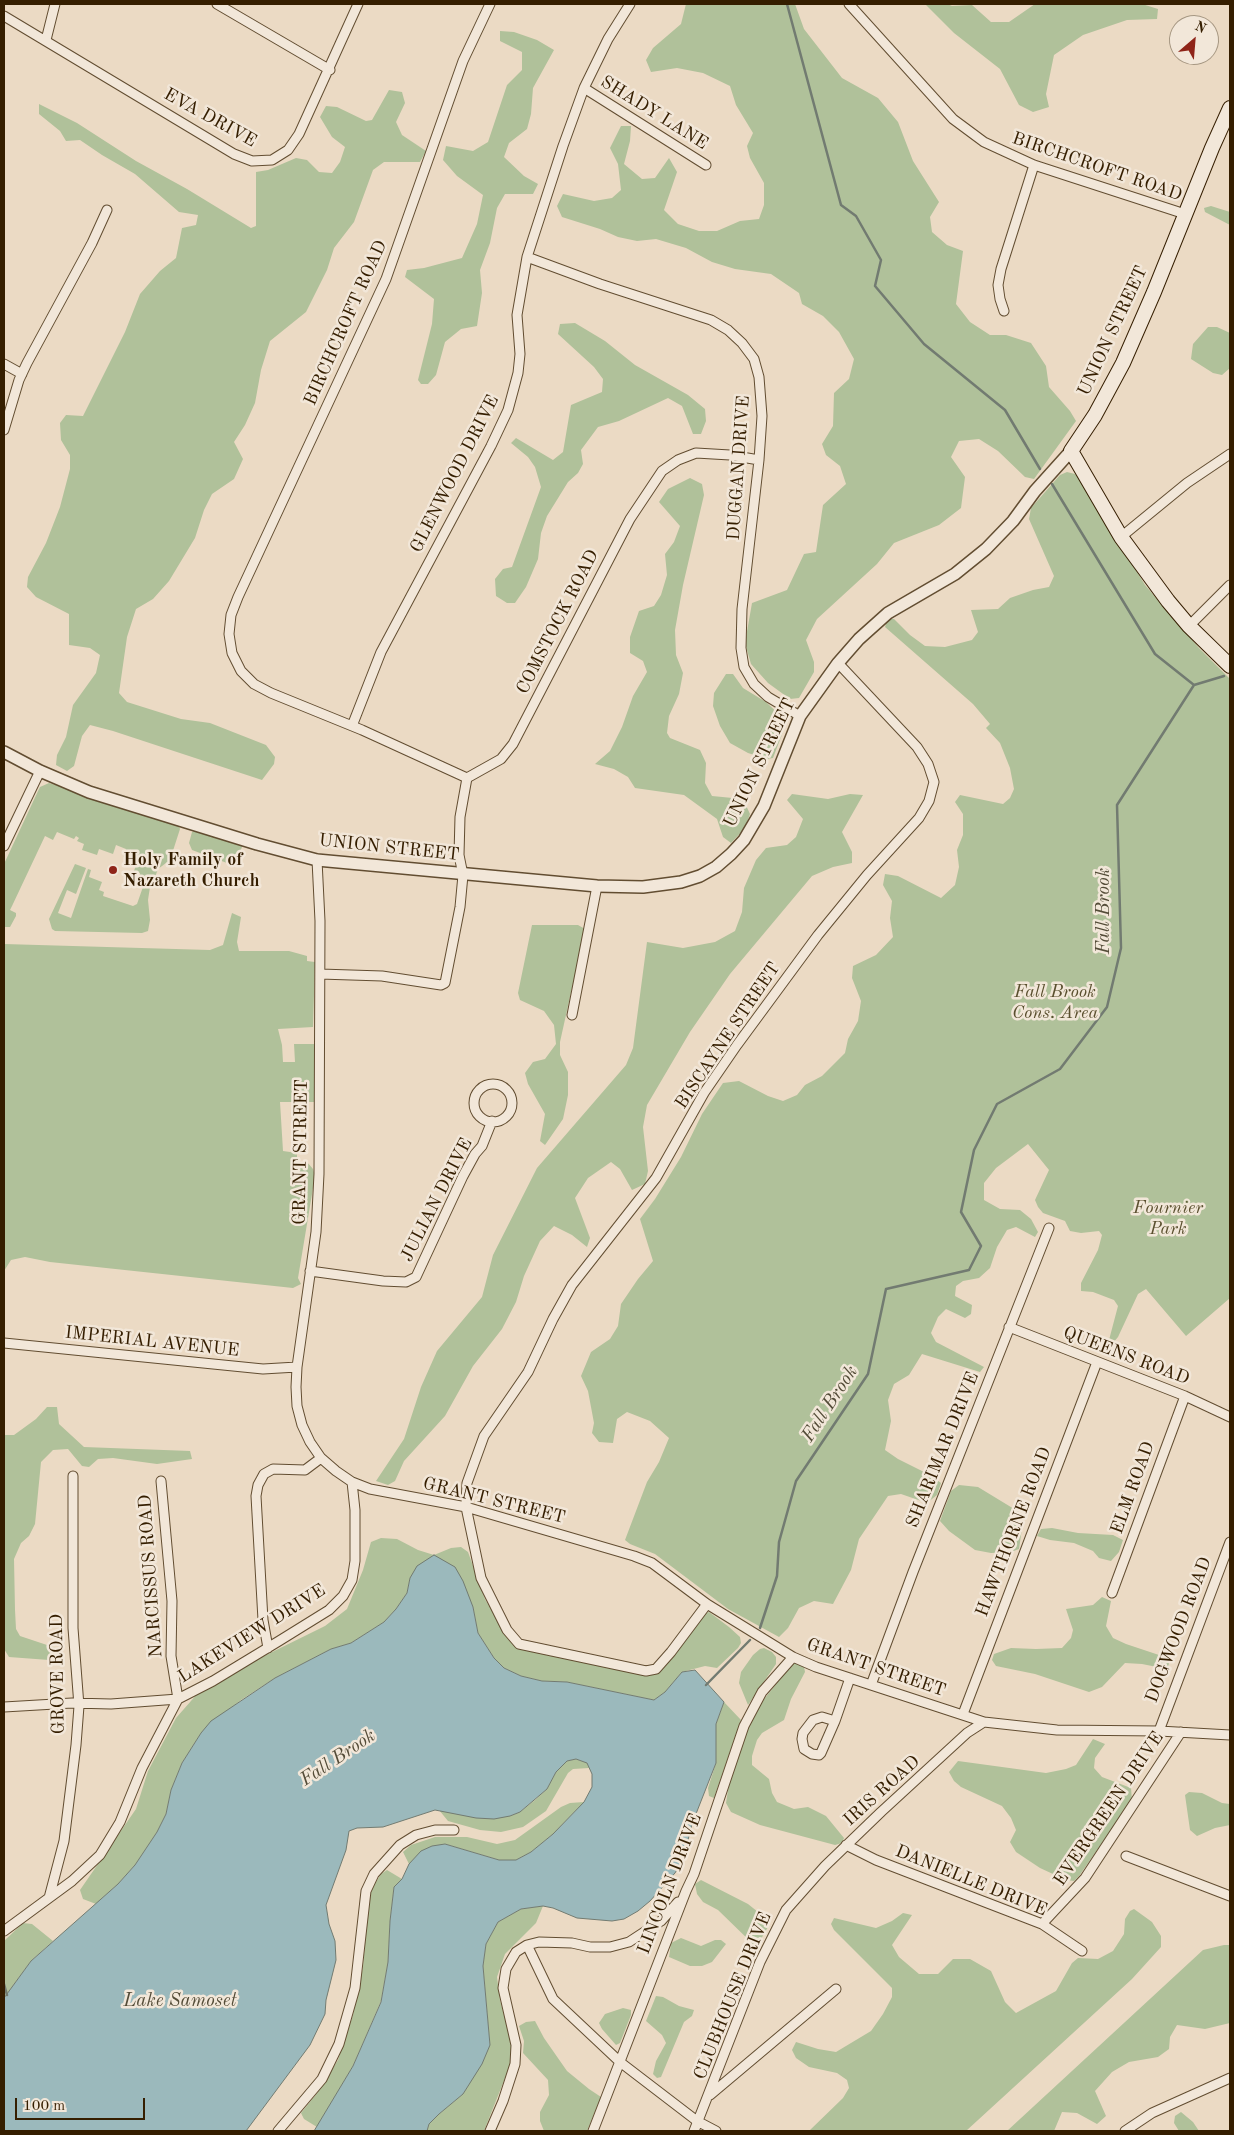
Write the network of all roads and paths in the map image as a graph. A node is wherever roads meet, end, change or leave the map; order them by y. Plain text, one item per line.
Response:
1 (55, 4) edge
2 (217, 4) edge
3 (358, 4) edge
4 (490, 4) edge
5 (630, 4) edge
6 (849, 4) edge
7 (4, 16) edge
8 (46, 40) junction
9 (330, 70) junction
10 (584, 88) junction
11 (1230, 108) edge
12 (706, 165) dead end
13 (1034, 165) junction
14 (107, 210) dead end
15 (1185, 214) junction
16 (527, 257) junction
17 (1004, 311) dead end
18 (4, 364) edge
19 (22, 374) junction
20 (4, 430) edge
21 (1070, 451) junction
22 (1230, 454) edge
23 (759, 460) junction
24 (1121, 537) junction
25 (1230, 585) edge
26 (1188, 626) junction
27 (838, 663) junction
28 (1230, 666) edge
29 (800, 716) junction
30 (352, 726) junction
31 (4, 752) edge
32 (40, 771) junction
33 (467, 778) junction
34 (4, 846) edge
35 (317, 860) junction
36 (463, 875) junction
37 (597, 886) junction
38 (320, 974) junction
39 (572, 1015) dead end
40 (492, 1121) junction
41 (1049, 1228) dead end
42 (310, 1271) junction
43 (1009, 1327) junction
44 (4, 1343) edge
45 (1097, 1362) junction
46 (297, 1367) junction
47 (1185, 1396) junction
48 (1230, 1417) edge
49 (321, 1458) junction
50 (73, 1476) dead end
51 (161, 1480) dead end
52 (352, 1482) junction
53 (466, 1507) junction
54 (1230, 1542) edge
55 (1112, 1593) dead end
56 (707, 1604) junction
57 (268, 1648) junction
58 (793, 1657) junction
59 (850, 1678) junction
60 (871, 1685) junction
61 (178, 1698) junction
62 (78, 1703) junction
63 (4, 1707) edge
64 (963, 1714) junction
65 (835, 1720) junction
66 (984, 1722) junction
67 (1159, 1731) junction
68 (1181, 1732) junction
69 (1230, 1736) edge
70 (454, 1830) dead end
71 (846, 1845) junction
72 (1126, 1856) dead end
73 (805, 1888) joint
74 (686, 1891) junction
75 (1230, 1896) edge
76 (49, 1898) junction
77 (1042, 1924) junction
78 (4, 1931) edge
79 (527, 1945) junction
80 (1082, 1951) dead end
81 (836, 1989) dead end
82 (620, 2062) junction
83 (1230, 2078) edge
84 (710, 2095) junction
85 (697, 2121) junction
86 (278, 2131) edge
87 (490, 2131) edge
88 (593, 2131) edge
89 (694, 2131) edge
90 (716, 2131) edge
91 (1125, 2131) edge

1 - 8 street
2 - 9 street
3 - 9 street, EVA DRIVE
4 - 30 street, BIRCHCROFT ROAD
5 - 10 street, GLENWOOD DRIVE
6 - 13 street, BIRCHCROFT ROAD
7 - 8 street, EVA DRIVE
8 - 9 street, EVA DRIVE
10 - 12 street, SHADY LANE
10 - 16 street, GLENWOOD DRIVE
11 - 15 main road, UNION STREET
13 - 15 street, BIRCHCROFT ROAD
13 - 17 street
14 - 19 street
15 - 21 main road, UNION STREET
16 - 23 street, DUGGAN DRIVE
16 - 30 street, GLENWOOD DRIVE
18 - 19 street
19 - 20 street
21 - 24 main road
21 - 27 street, UNION STREET
22 - 24 street
23 - 29 street, DUGGAN DRIVE
23 - 33 street, COMSTOCK ROAD
24 - 26 main road
25 - 26 street
26 - 28 main road
27 - 29 street, UNION STREET
27 - 53 street, BISCAYNE STREET
29 - 37 street, UNION STREET
30 - 33 street
31 - 32 street, UNION STREET
32 - 34 street
32 - 35 street, UNION STREET
33 - 36 street
35 - 36 street, UNION STREET
35 - 38 street, GRANT STREET
36 - 37 street, UNION STREET
36 - 38 street
37 - 39 street
38 - 42 street, GRANT STREET
40 - 40 street, JULIAN DRIVE
40 - 42 street, JULIAN DRIVE
41 - 43 street, SHARIMAR DRIVE
42 - 46 street, GRANT STREET
43 - 45 street, QUEENS ROAD
43 - 60 street, SHARIMAR DRIVE
44 - 46 street, IMPERIAL AVENUE
45 - 47 street, QUEENS ROAD
45 - 64 street, HAWTHORNE ROAD
46 - 49 street, GRANT STREET
47 - 48 street, QUEENS ROAD
47 - 55 street, ELM ROAD
49 - 52 street, GRANT STREET
49 - 57 street
50 - 62 street, GROVE ROAD
51 - 61 street, NARCISSUS ROAD
52 - 53 street, GRANT STREET
52 - 57 street, LAKEVIEW DRIVE
53 - 56 street, GRANT STREET
53 - 56 street, BISCAYNE STREET
54 - 67 street, DOGWOOD ROAD
56 - 58 street, GRANT STREET
57 - 61 street, LAKEVIEW DRIVE
58 - 59 street, GRANT STREET
58 - 74 street, LINCOLN DRIVE
59 - 60 street, GRANT STREET
59 - 65 street
60 - 64 street, GRANT STREET
61 - 62 street
61 - 76 street, LAKEVIEW DRIVE
62 - 63 street
62 - 76 street, GROVE ROAD
64 - 66 street, GRANT STREET
65 - 65 street
66 - 67 street, GRANT STREET
66 - 71 street, IRIS ROAD
67 - 68 street, GRANT STREET
68 - 69 street, GRANT STREET
68 - 77 street, EVERGREEN DRIVE
70 - 86 street
71 - 73 street, IRIS ROAD
71 - 77 street, DANIELLE DRIVE
72 - 75 street
73 - 84 street, CLUBHOUSE DRIVE
74 - 79 street
74 - 82 street, LINCOLN DRIVE
76 - 78 street, LAKEVIEW DRIVE
77 - 80 street, DANIELLE DRIVE
79 - 82 street
79 - 87 street
81 - 84 street
82 - 85 street
82 - 88 street, LINCOLN DRIVE
83 - 91 street
84 - 85 street, CLUBHOUSE DRIVE
85 - 89 street, CLUBHOUSE DRIVE
85 - 90 street

